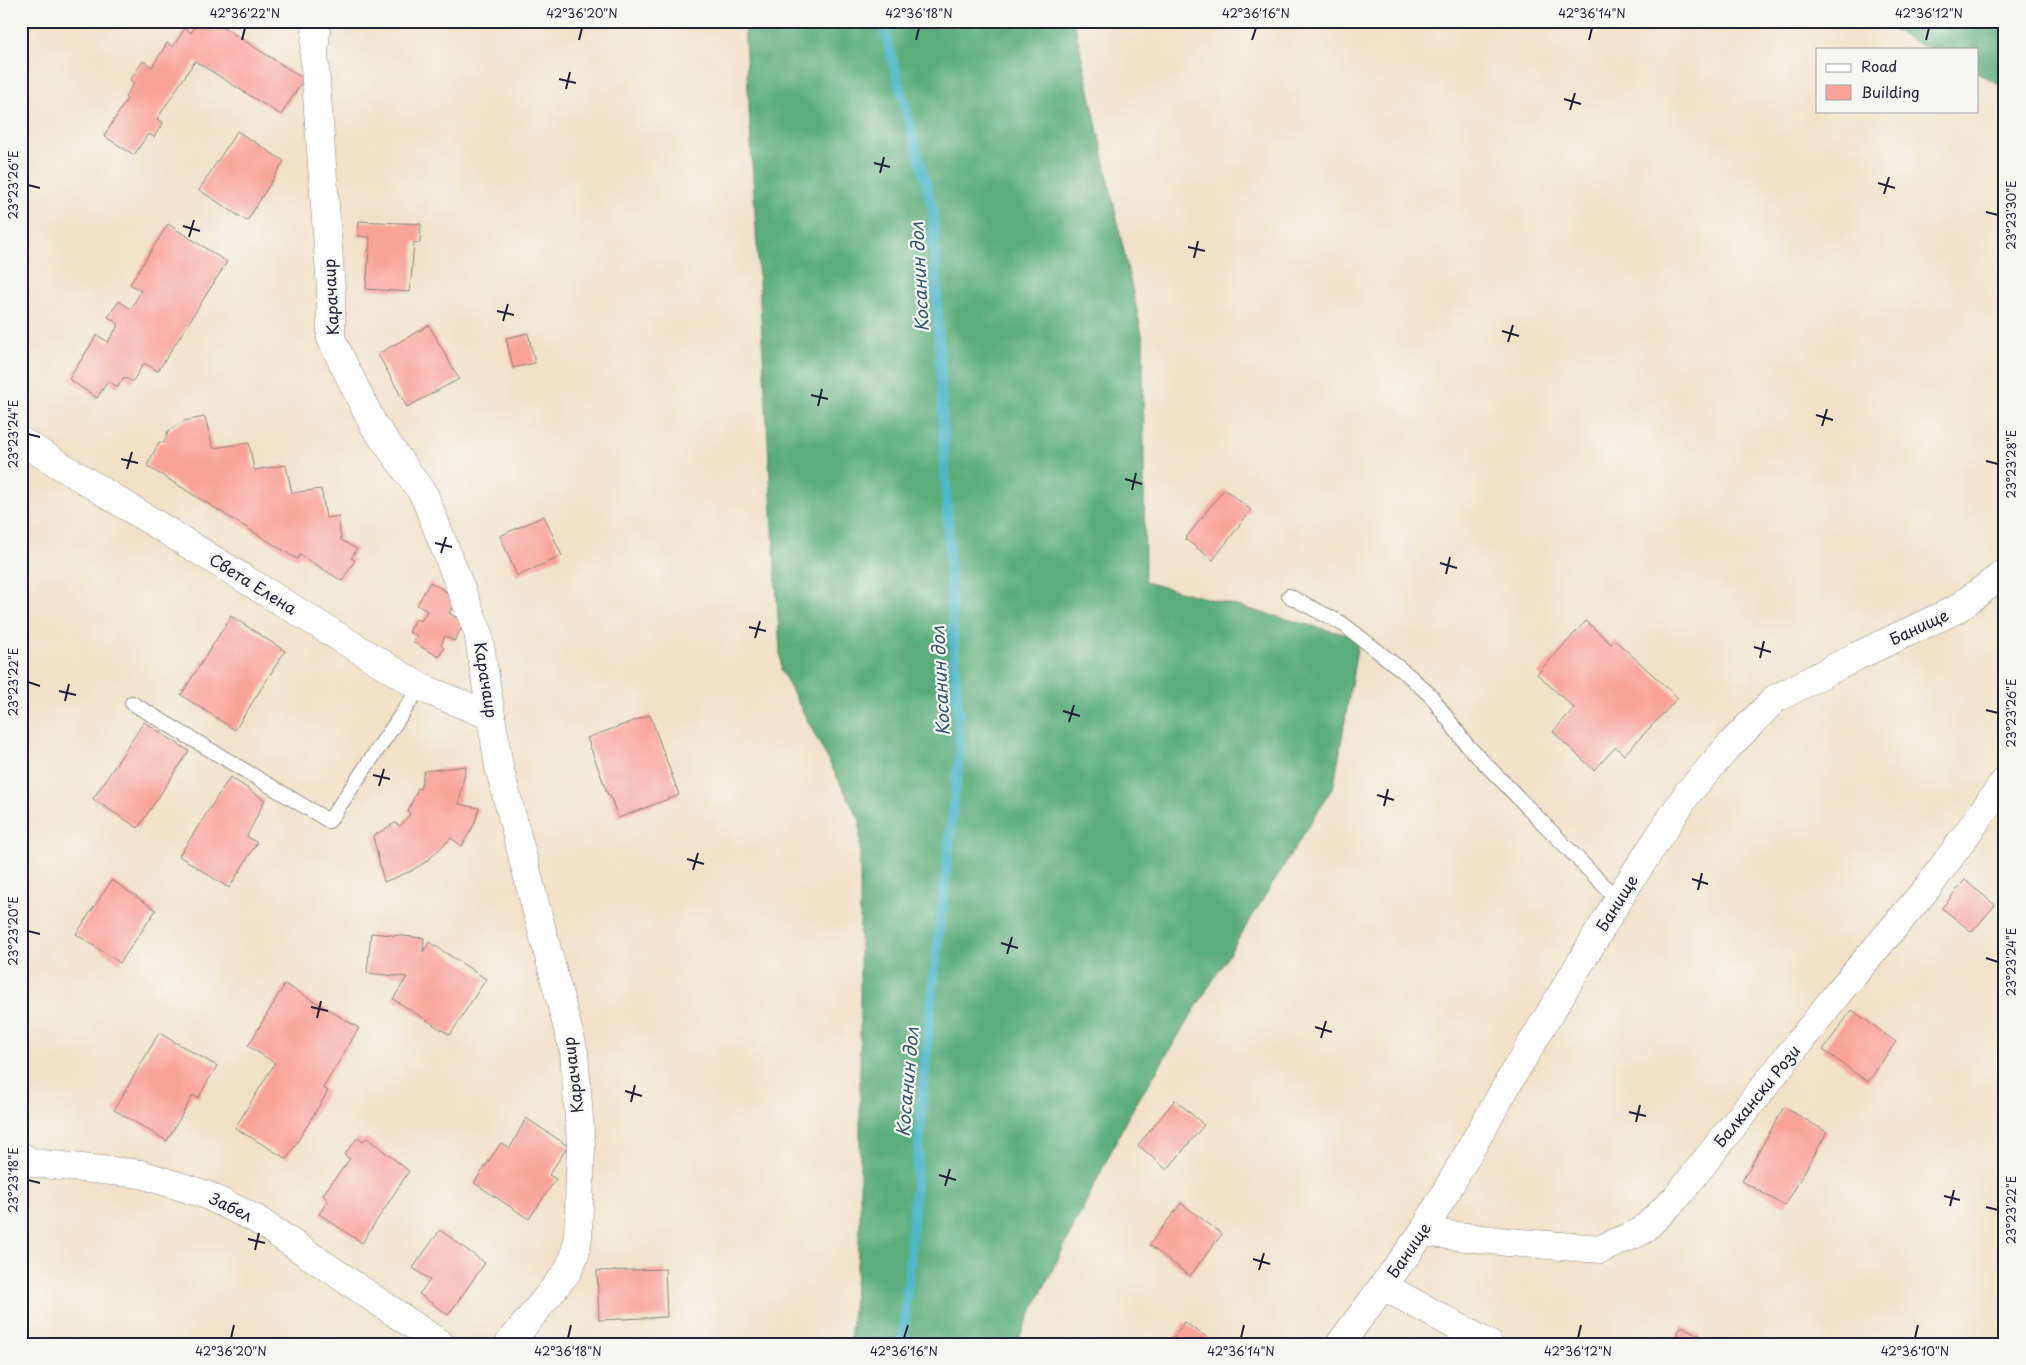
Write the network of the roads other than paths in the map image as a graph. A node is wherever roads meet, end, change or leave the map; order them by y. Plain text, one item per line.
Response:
1 (316, 21) edge
2 (21, 441) edge
3 (2005, 573) edge
4 (1289, 596) dead end
5 (420, 687) junction
6 (132, 703) dead end
7 (491, 716) junction
8 (2005, 781) edge
9 (1618, 900) junction
10 (25, 1165) edge
11 (1424, 1232) junction
12 (1383, 1286) junction
13 (441, 1344) edge
14 (509, 1344) edge
15 (1340, 1344) edge
16 (1489, 1344) edge

1 - 7 street, Карачаир
2 - 5 street, Света Елена
3 - 9 street, Банище
4 - 9 lane
5 - 6 lane
5 - 7 street, Света Елена
7 - 14 street, Карачаир
8 - 11 street, Балкански Рози
9 - 11 street, Банище
10 - 13 street, Забел
11 - 12 street, Банище
12 - 15 street, Банище
12 - 16 street

